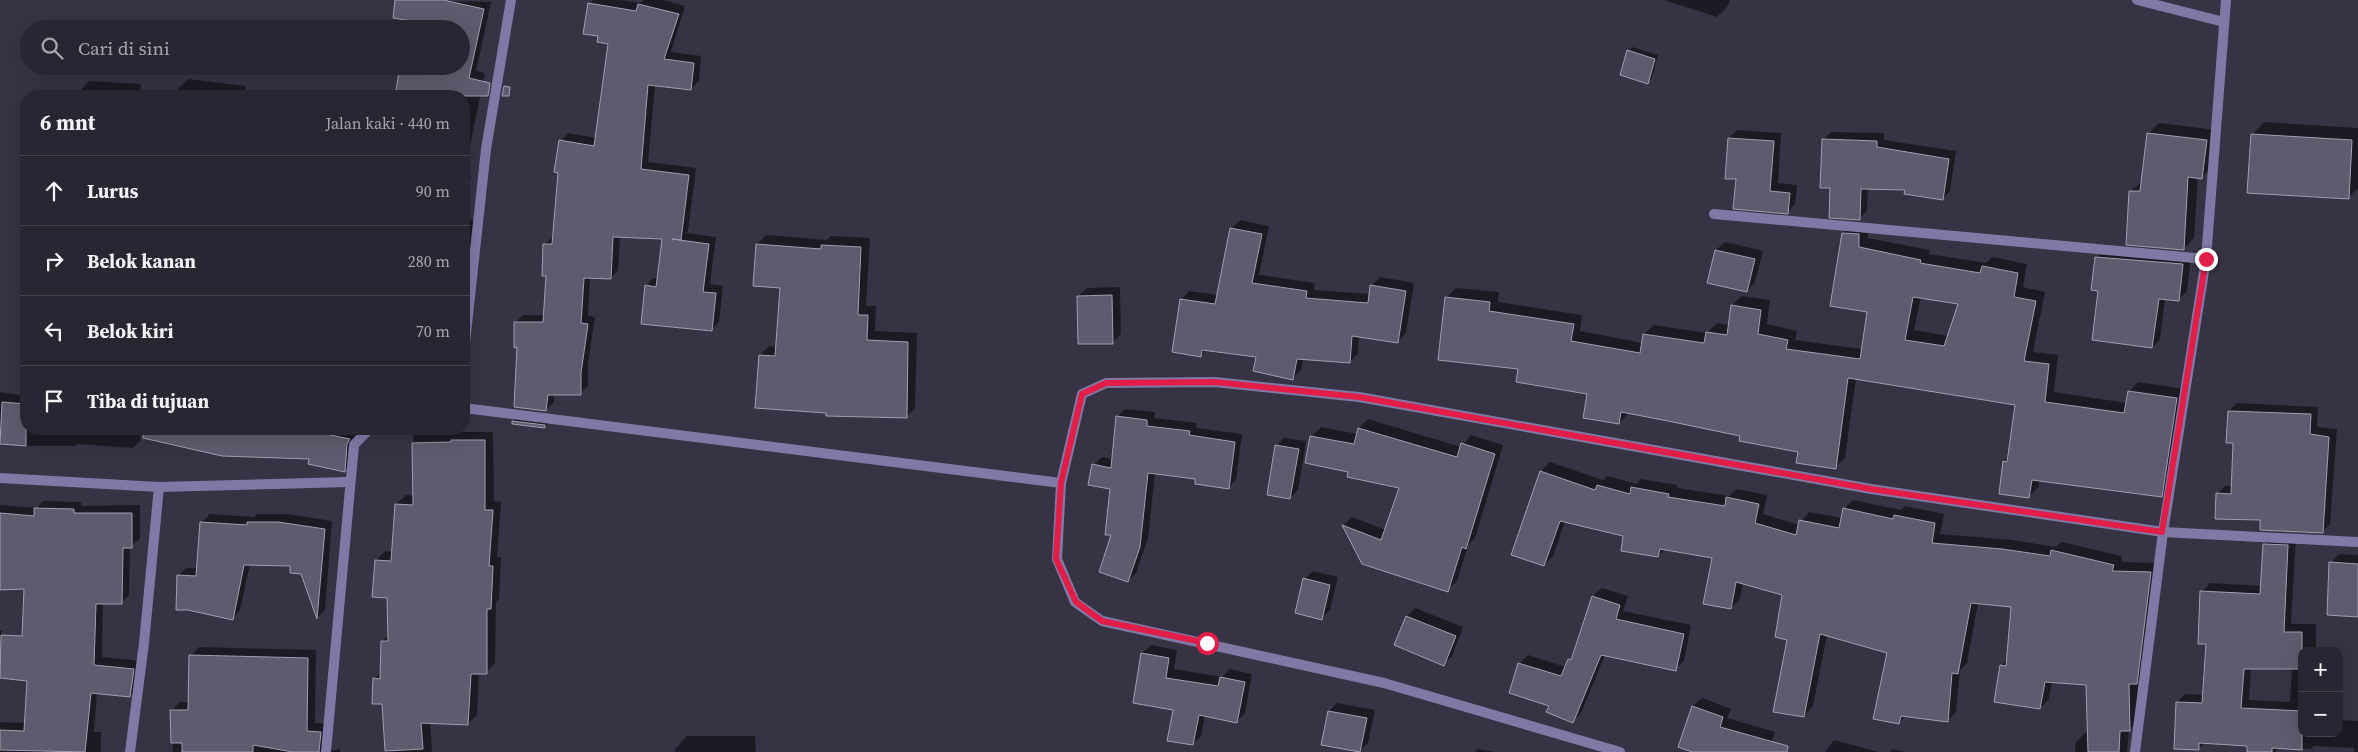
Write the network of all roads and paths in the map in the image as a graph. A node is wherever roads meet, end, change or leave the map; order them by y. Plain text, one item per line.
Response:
1 (512, 0) edge
2 (2137, 0) edge
3 (2226, 0) edge
4 (2224, 22) junction
5 (1714, 214) dead end
6 (2206, 259) junction
7 (470, 297) edge
8 (470, 409) edge
9 (363, 435) edge
10 (0, 478) edge
11 (349, 482) junction
12 (1061, 483) junction
13 (159, 487) junction
14 (2162, 532) junction
15 (2358, 542) edge
16 (130, 752) edge
17 (326, 752) edge
18 (1620, 752) edge
19 (2135, 752) edge

1 - 7 street
2 - 4 street
3 - 4 street
4 - 6 street
5 - 6 street
6 - 14 street
8 - 12 street
9 - 11 street
10 - 13 street
11 - 13 street
11 - 17 street
12 - 14 street
12 - 18 street
13 - 16 street
14 - 15 street
14 - 19 street

